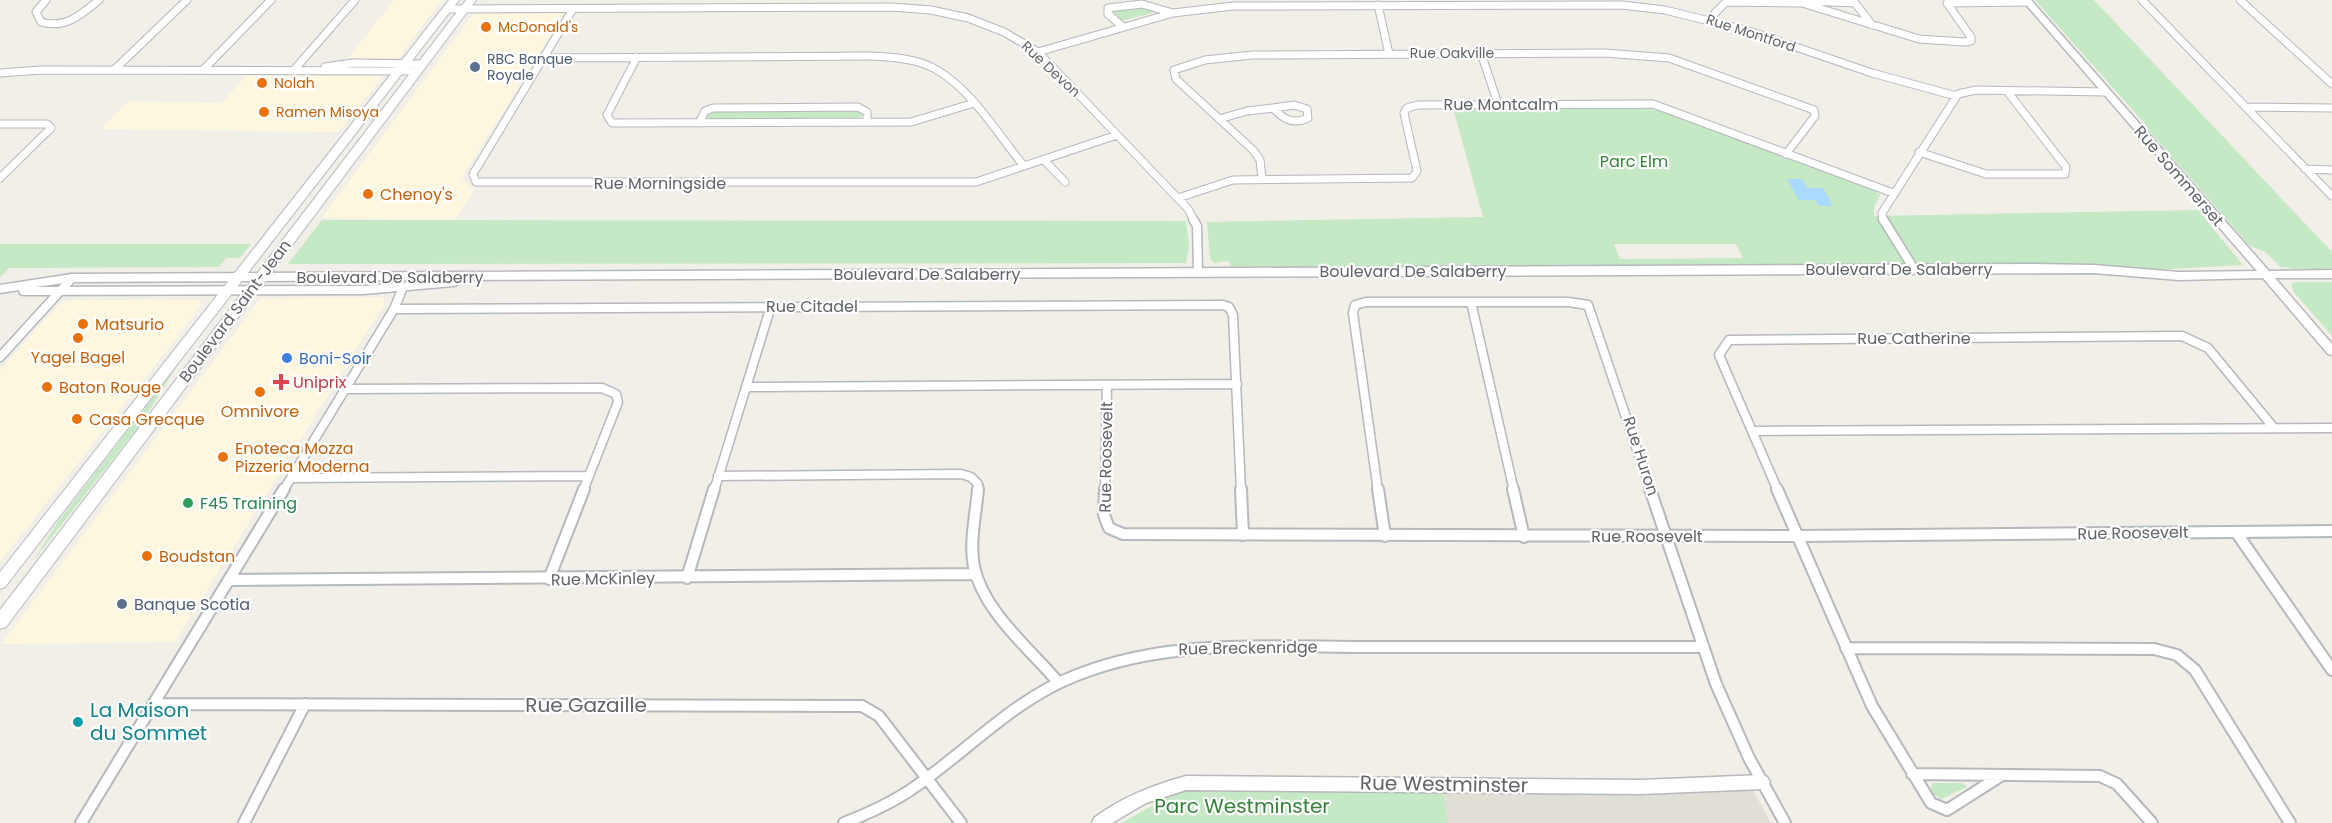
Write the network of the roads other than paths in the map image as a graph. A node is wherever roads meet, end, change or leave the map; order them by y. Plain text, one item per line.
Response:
1 (46, 0) edge
2 (99, 0) edge
3 (187, 0) edge
4 (271, 0) edge
5 (355, 0) edge
6 (454, 0) edge
7 (471, 0) edge
8 (2142, 0) edge
9 (2240, 0) edge
10 (2027, 1) edge
11 (1793, 2) junction
12 (1378, 5) junction
13 (447, 9) junction
14 (464, 9) junction
15 (573, 9) junction
16 (1173, 13) junction
17 (1709, 19) junction
18 (1872, 25) junction
19 (1122, 27) junction
20 (1038, 52) junction
21 (1481, 53) junction
22 (1389, 54) junction
23 (637, 57) junction
24 (543, 58) junction
25 (401, 67) junction
26 (420, 68) junction
27 (114, 70) junction
28 (203, 70) junction
29 (293, 70) junction
30 (0, 73) edge
31 (2332, 84) edge
32 (2007, 91) junction
33 (2105, 92) junction
34 (1956, 96) junction
35 (971, 104) junction
36 (1498, 104) junction
37 (2247, 107) junction
38 (1273, 108) dead end
39 (2332, 108) edge
40 (1219, 119) junction
41 (867, 122) junction
42 (699, 123) junction
43 (0, 124) edge
44 (1118, 135) junction
45 (1919, 153) junction
46 (1785, 154) junction
47 (1044, 160) junction
48 (1024, 166) junction
49 (2305, 169) junction
50 (2332, 170) edge
51 (0, 178) edge
52 (1262, 179) junction
53 (1065, 182) dead end
54 (1893, 193) junction
55 (2332, 196) edge
56 (1178, 198) junction
57 (1914, 269) junction
58 (1198, 272) junction
59 (2332, 274) edge
60 (2266, 276) junction
61 (493, 277) junction
62 (72, 278) junction
63 (237, 278) junction
64 (260, 278) junction
65 (403, 287) junction
66 (0, 290) edge
67 (60, 291) junction
68 (250, 291) junction
69 (227, 292) junction
70 (1471, 302) junction
71 (771, 306) junction
72 (394, 309) junction
73 (2332, 351) edge
74 (0, 357) edge
75 (1237, 384) junction
76 (1107, 385) junction
77 (746, 387) junction
78 (345, 389) junction
79 (2274, 428) junction
80 (2332, 428) edge
81 (1753, 431) junction
82 (589, 476) junction
83 (718, 476) junction
84 (292, 478) junction
85 (2332, 531) edge
86 (2236, 532) junction
87 (1243, 535) junction
88 (1384, 536) junction
89 (1667, 536) junction
90 (1798, 536) junction
91 (1524, 537) junction
92 (976, 574) junction
93 (687, 578) junction
94 (549, 579) junction
95 (231, 580) junction
96 (0, 583) edge
97 (0, 622) edge
98 (1702, 647) junction
99 (1846, 648) junction
100 (2332, 670) edge
101 (1058, 682) junction
102 (155, 704) junction
103 (305, 705) junction
104 (1912, 774) junction
105 (2002, 775) junction
106 (928, 778) junction
107 (1762, 782) junction
108 (81, 823) edge
109 (244, 823) edge
110 (844, 823) edge
111 (961, 823) edge
112 (1100, 823) edge
113 (1785, 823) edge
114 (2152, 823) edge
115 (2290, 823) edge

1 - 2 street
3 - 27 street
4 - 28 street
5 - 29 street
6 - 13 main road, Boulevard Saint-Jean
7 - 14 main road, Boulevard Saint-Jean
8 - 37 street
9 - 31 street
10 - 18 street
10 - 33 street, Rue Sommerset
11 - 17 street
11 - 18 street
11 - 18 street
12 - 16 street, Rue Montford
12 - 17 street, Rue Montford
12 - 22 street
13 - 14 street, Rue Devon
13 - 25 main road, Boulevard Saint-Jean
14 - 15 street, Rue Devon
14 - 26 main road, Boulevard Saint-Jean
15 - 20 street, Rue Devon
15 - 24 street, Rue Morningside
16 - 19 street, Rue Montford
16 - 19 street, Rue Montford
17 - 34 street, Rue Montford
19 - 20 street, Rue Montford
20 - 44 street, Rue Devon
21 - 22 street, Rue Oakville
21 - 36 street
21 - 46 street, Rue Oakville
22 - 40 street, Rue Oakville
23 - 24 street
23 - 35 street
23 - 42 street
24 - 48 street, Rue Morningside
25 - 26 street
25 - 29 street
25 - 63 main road, Boulevard Saint-Jean
26 - 64 main road, Boulevard Saint-Jean
27 - 28 street
27 - 30 street
28 - 29 street
32 - 33 street, Rue Montford
32 - 34 street, Rue Montford
32 - 45 street
33 - 60 street, Rue Sommerset
34 - 45 street
35 - 41 street
35 - 48 street
36 - 46 street, Rue Montcalm
36 - 52 street, Rue Montcalm
37 - 39 street
37 - 49 street
38 - 40 street
40 - 52 street, Rue Oakville
41 - 42 street
41 - 42 street
43 - 51 street
44 - 47 street, Rue Morningside
44 - 56 street, Rue Devon
45 - 54 street
46 - 54 street, Rue Montcalm
47 - 48 street, Rue Morningside
47 - 53 street
49 - 50 street
49 - 55 street
52 - 56 street, Rue Montcalm
54 - 57 street
56 - 58 street, Rue Devon
57 - 58 street, Boulevard De Salaberry
57 - 60 street, Boulevard De Salaberry
58 - 61 street, Boulevard De Salaberry
59 - 60 street, Boulevard De Salaberry
60 - 73 street, Rue Sommerset
61 - 64 street, Boulevard De Salaberry
61 - 65 street, Boulevard De Salaberry
62 - 63 street, Boulevard De Salaberry
62 - 66 street, Boulevard De Salaberry
62 - 67 street
63 - 64 street, Boulevard De Salaberry
63 - 69 main road, Boulevard Saint-Jean
64 - 68 main road, Boulevard Saint-Jean
65 - 68 street, Boulevard De Salaberry
65 - 72 street
66 - 67 street, Boulevard De Salaberry
67 - 69 street, Boulevard De Salaberry
67 - 74 street
68 - 69 street, Boulevard De Salaberry
68 - 97 main road, Boulevard Saint-Jean
69 - 96 main road, Boulevard Saint-Jean
70 - 88 street, Rue Huron
70 - 89 street, Rue Huron
70 - 91 street
71 - 72 street, Rue Citadel
71 - 75 street, Rue Citadel
71 - 77 street
72 - 78 street
75 - 76 street
75 - 87 street
76 - 77 street
76 - 87 street, Rue Roosevelt
77 - 83 street
78 - 82 street
78 - 84 street
79 - 80 street
79 - 81 street
79 - 81 street, Rue Catherine
81 - 90 street, Rue Catherine
82 - 84 street
82 - 94 street
83 - 92 street
83 - 93 street
84 - 95 street
85 - 86 street, Rue Roosevelt
86 - 90 street, Rue Roosevelt
86 - 100 street
87 - 88 street, Rue Roosevelt
88 - 91 street, Rue Roosevelt
89 - 90 street, Rue Roosevelt
89 - 91 street, Rue Roosevelt
89 - 98 street, Rue Huron
90 - 99 street, Rue Catherine
92 - 93 street, Rue McKinley
92 - 101 street
93 - 94 street, Rue McKinley
94 - 95 street, Rue McKinley
95 - 102 street
98 - 101 street, Rue Breckenridge
98 - 107 street, Rue Huron
99 - 104 street, Rue Catherine
99 - 115 street
101 - 106 street, Rue Breckenridge
102 - 103 street, Rue Gazaille
102 - 108 street
103 - 106 street, Rue Gazaille
103 - 109 street
104 - 105 street
104 - 105 street, Rue Catherine
105 - 114 street
106 - 110 street, Rue Breckenridge
106 - 111 street, Rue Gazaille
107 - 112 street, Rue Westminster
107 - 113 street, Rue Huron

